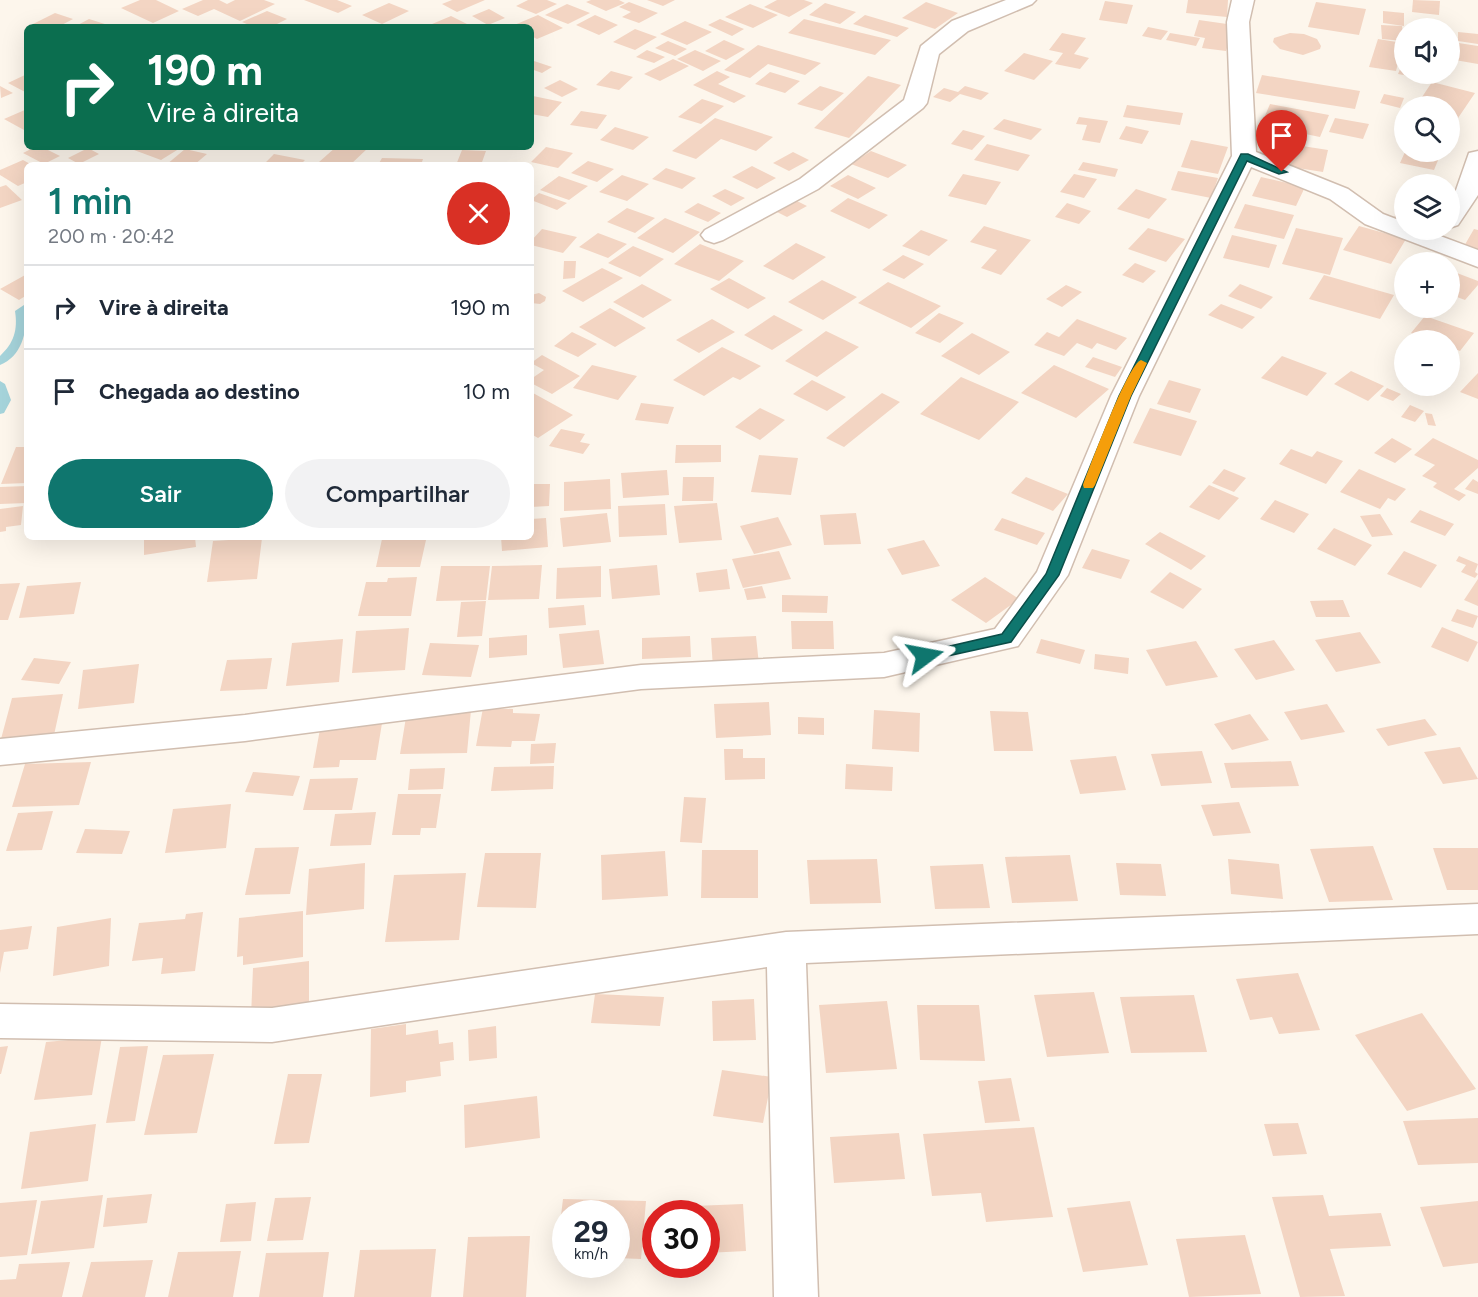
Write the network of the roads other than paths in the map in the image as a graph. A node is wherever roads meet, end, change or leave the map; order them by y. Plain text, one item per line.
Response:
1 (1025, 0) edge
2 (1243, 0) edge
3 (1244, 156) junction
4 (1478, 158) edge
5 (1460, 204) edge
6 (1394, 224) edge
7 (714, 235) dead end
8 (1446, 240) edge
9 (1478, 259) edge
10 (0, 752) edge
11 (1478, 919) edge
12 (786, 948) junction
13 (0, 1021) edge
14 (796, 1297) edge

1 - 7 street
2 - 3 street
3 - 6 street
3 - 10 street
4 - 5 street
8 - 9 street
11 - 12 street
12 - 13 street
12 - 14 street

